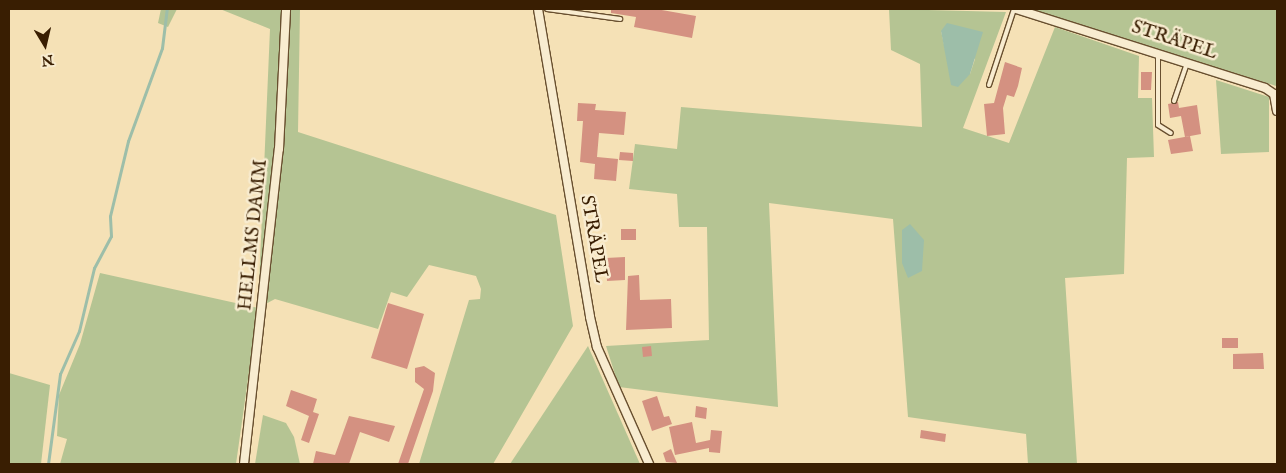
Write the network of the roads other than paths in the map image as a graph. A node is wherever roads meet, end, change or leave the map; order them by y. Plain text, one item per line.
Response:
1 (286, 9) edge
2 (538, 9) edge
3 (547, 9) edge
4 (1015, 9) edge
5 (620, 19) dead end
6 (1158, 54) junction
7 (1187, 64) junction
8 (989, 85) dead end
9 (1174, 101) dead end
10 (1277, 112) edge
11 (1172, 133) dead end
12 (244, 464) edge
13 (649, 464) edge

1 - 12 street, HELLMS DAMM
2 - 13 street, STRÄPEL
3 - 5 lane
4 - 6 street, STRÄPEL
4 - 8 lane
6 - 7 street, STRÄPEL
6 - 11 lane
7 - 9 lane
7 - 10 street, STRÄPEL

